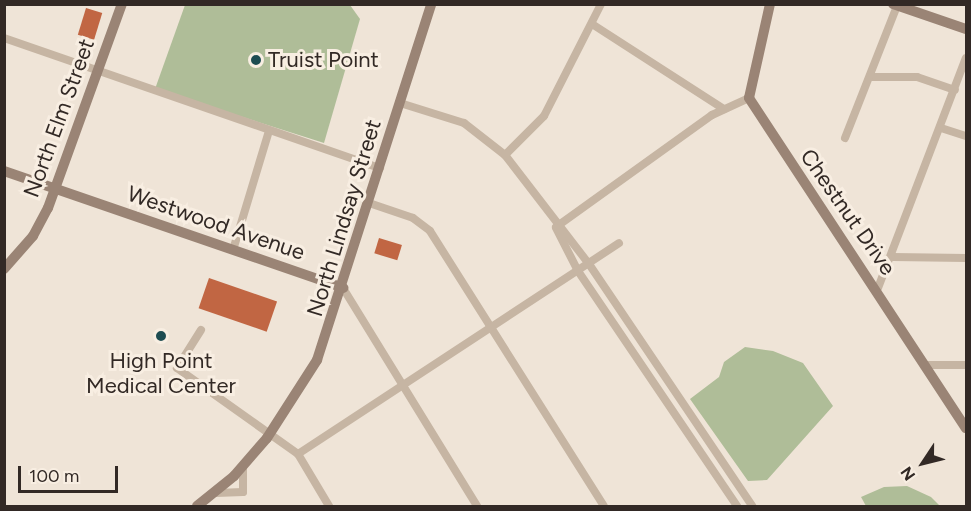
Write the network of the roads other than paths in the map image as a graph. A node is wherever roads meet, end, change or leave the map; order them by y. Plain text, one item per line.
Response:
1 (122, 4) edge
2 (431, 4) edge
3 (601, 4) edge
4 (770, 4) edge
5 (895, 5) edge
6 (592, 24) junction
7 (966, 28) edge
8 (4, 38) edge
9 (966, 58) edge
10 (98, 70) junction
11 (870, 77) junction
12 (955, 90) junction
13 (749, 98) junction
14 (400, 103) junction
15 (724, 109) junction
16 (941, 128) junction
17 (269, 131) junction
18 (966, 136) edge
19 (845, 138) dead end
20 (505, 155) junction
21 (380, 168) junction
22 (4, 171) edge
23 (56, 188) junction
24 (369, 203) junction
25 (556, 227) junction
26 (620, 243) dead end
27 (233, 250) junction
28 (893, 257) junction
29 (966, 258) edge
30 (589, 264) junction
31 (4, 269) edge
32 (578, 271) junction
33 (344, 288) junction
34 (878, 288) junction
35 (493, 326) junction
36 (201, 330) dead end
37 (926, 365) junction
38 (966, 365) edge
39 (400, 387) junction
40 (966, 428) edge
41 (271, 433) junction
42 (298, 454) junction
43 (245, 464) junction
44 (215, 494) junction
45 (197, 507) edge
46 (329, 507) edge
47 (477, 507) edge
48 (604, 507) edge
49 (737, 507) edge
50 (752, 507) edge

1 - 10 street, North Elm Street
2 - 14 street, North Lindsay Street
3 - 6 street
4 - 13 street
5 - 7 street
5 - 11 street
6 - 15 street
6 - 20 street
8 - 10 street
9 - 12 street
10 - 17 street
10 - 23 street, North Elm Street
11 - 12 street
11 - 19 street
12 - 16 street
13 - 15 street
13 - 34 street, Chestnut Drive
14 - 20 street
14 - 21 street, North Lindsay Street
15 - 25 street
16 - 18 street
16 - 28 street
17 - 21 street
17 - 27 street
20 - 25 street
21 - 24 street, North Lindsay Street
22 - 23 street, Westwood Avenue
23 - 27 street, Westwood Avenue
23 - 31 street, North Elm Street
24 - 33 street, North Lindsay Street
24 - 35 street
25 - 30 street
25 - 32 street
26 - 30 street
27 - 33 street, Westwood Avenue
28 - 29 street
28 - 34 street
30 - 32 street
30 - 50 street
32 - 35 street
32 - 49 street
33 - 39 street
33 - 41 street, North Lindsay Street
34 - 37 street, Chestnut Drive
35 - 39 street
35 - 48 street
36 - 41 street
37 - 38 street
37 - 40 street, Chestnut Drive
39 - 42 street
39 - 47 street
41 - 42 street
41 - 43 street, North Lindsay Street
42 - 46 street
43 - 44 street, North Lindsay Street
43 - 44 street
44 - 45 street, North Lindsay Street

